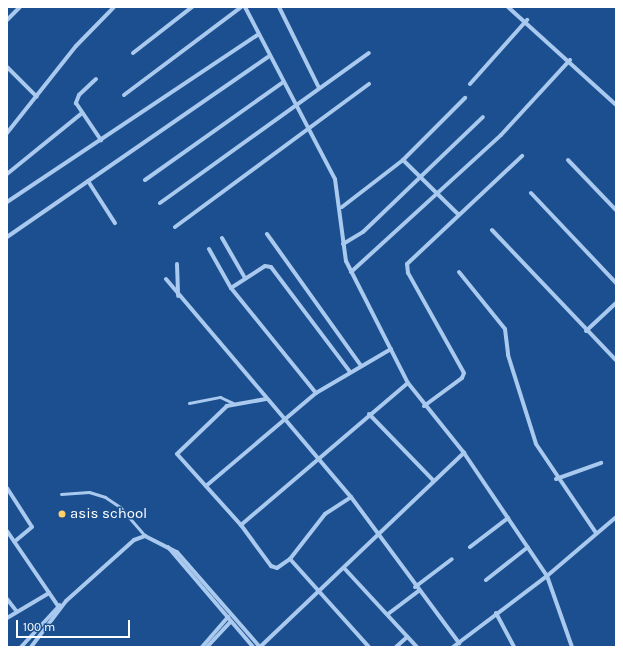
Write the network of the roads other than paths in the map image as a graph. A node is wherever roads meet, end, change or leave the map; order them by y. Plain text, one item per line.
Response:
1 (20, 7) edge
2 (114, 7) edge
3 (192, 7) edge
4 (241, 7) edge
5 (245, 7) edge
6 (279, 7) edge
7 (508, 7) edge
8 (7, 20) edge
9 (527, 20) junction
10 (257, 35) junction
11 (133, 53) dead end
12 (369, 53) dead end
13 (268, 57) junction
14 (570, 60) junction
15 (7, 67) edge
16 (96, 79) dead end
17 (282, 83) junction
18 (369, 84) dead end
19 (470, 84) dead end
20 (319, 88) junction
21 (124, 95) dead end
22 (36, 97) junction
23 (465, 98) dead end
24 (616, 104) edge
25 (296, 106) junction
26 (82, 113) junction
27 (483, 116) dead end
28 (310, 130) junction
29 (7, 133) edge
30 (101, 140) junction
31 (522, 156) dead end
32 (403, 160) junction
33 (568, 160) dead end
34 (7, 174) edge
35 (421, 178) junction
36 (145, 180) dead end
37 (88, 181) junction
38 (531, 193) dead end
39 (438, 195) junction
40 (7, 202) edge
41 (160, 203) dead end
42 (342, 207) junction
43 (616, 210) edge
44 (458, 214) junction
45 (115, 223) dead end
46 (175, 227) dead end
47 (492, 230) dead end
48 (267, 234) dead end
49 (7, 237) edge
50 (222, 238) dead end
51 (343, 244) junction
52 (209, 249) dead end
53 (177, 264) dead end
54 (351, 272) junction
55 (459, 272) dead end
56 (245, 278) junction
57 (166, 279) dead end
58 (616, 283) edge
59 (231, 288) junction
60 (178, 296) junction
61 (616, 303) edge
62 (586, 331) junction
63 (391, 349) junction
64 (616, 360) edge
65 (361, 366) junction
66 (350, 372) junction
67 (408, 383) junction
68 (316, 393) junction
69 (266, 399) junction
70 (189, 403) dead end
71 (232, 403) junction
72 (424, 406) junction
73 (369, 414) junction
74 (283, 418) junction
75 (464, 452) junction
76 (317, 457) junction
77 (601, 463) dead end
78 (556, 479) junction
79 (433, 480) junction
80 (206, 486) junction
81 (7, 488) edge
82 (61, 494) dead end
83 (352, 497) junction
84 (616, 516) edge
85 (508, 518) junction
86 (241, 525) junction
87 (7, 531) edge
88 (596, 533) junction
89 (378, 534) junction
90 (145, 536) junction
91 (14, 542) junction
92 (166, 545) junction
93 (470, 547) dead end
94 (528, 547) junction
95 (290, 558) junction
96 (452, 559) dead end
97 (344, 568) junction
98 (547, 576) junction
99 (486, 580) dead end
100 (416, 589) junction
101 (319, 590) junction
102 (49, 593) junction
103 (7, 599) edge
104 (59, 607) junction
105 (17, 612) junction
106 (388, 614) junction
107 (496, 614) junction
108 (232, 616) junction
109 (7, 618) edge
110 (228, 620) junction
111 (407, 637) junction
112 (459, 643) junction
113 (21, 647) edge
114 (31, 647) edge
115 (202, 647) edge
116 (207, 647) edge
117 (253, 647) edge
118 (260, 647) edge
119 (369, 647) edge
120 (396, 647) edge
121 (417, 647) edge
122 (453, 647) edge
123 (514, 647) edge
124 (572, 647) edge

1 - 8 street
2 - 22 street
3 - 11 street
4 - 21 street
5 - 10 street
6 - 20 street
7 - 9 street
9 - 14 street
9 - 19 street
10 - 13 street
10 - 30 street
12 - 20 street
13 - 17 street
13 - 37 street
14 - 24 street
14 - 39 street
15 - 22 street
16 - 26 street
17 - 25 street
17 - 36 street
18 - 28 street
20 - 25 street
22 - 29 street
23 - 32 street
25 - 28 street
25 - 41 street
26 - 30 street
26 - 34 street
27 - 35 street
28 - 42 street
28 - 46 street
30 - 40 street
31 - 44 street
32 - 35 street
32 - 42 street
33 - 43 street
35 - 39 street
35 - 51 street
37 - 45 street
37 - 49 street
38 - 58 street
39 - 44 street
39 - 54 street
42 - 51 street
44 - 72 street
47 - 62 street
48 - 65 street
50 - 56 street
51 - 54 street
52 - 59 street
53 - 60 street
54 - 63 street
55 - 78 street
56 - 59 street
56 - 66 street
57 - 60 street
59 - 68 street
60 - 69 street
61 - 62 street
62 - 64 street
63 - 65 street
63 - 67 street
65 - 66 street
66 - 68 street
67 - 72 street
67 - 73 street
68 - 74 street
69 - 71 street
69 - 74 street
70 - 71 lane
71 - 80 street
72 - 75 street
73 - 76 street
73 - 79 street
74 - 76 street
74 - 80 street
75 - 79 street
75 - 85 street
76 - 83 street
76 - 86 street
77 - 78 street
78 - 88 street
79 - 89 street
80 - 86 street
81 - 91 street
82 - 90 lane
83 - 89 street
83 - 95 street
84 - 88 street
85 - 93 street
85 - 94 street
86 - 95 street
87 - 91 street
88 - 98 street
89 - 97 street
89 - 100 street
90 - 92 street
90 - 104 street
91 - 102 street
92 - 108 street
92 - 110 street
94 - 98 street
94 - 99 street
95 - 101 street
96 - 100 street
97 - 101 street
97 - 106 street
98 - 107 street
98 - 124 street
100 - 106 street
100 - 112 street
101 - 118 street
101 - 119 street
102 - 104 street
102 - 105 street
103 - 105 street
104 - 113 street
104 - 114 street
105 - 109 street
106 - 111 street
107 - 112 street
107 - 123 street
108 - 110 street
108 - 118 street
110 - 115 street
110 - 116 street
110 - 117 street
111 - 120 street
111 - 121 street
112 - 122 street

